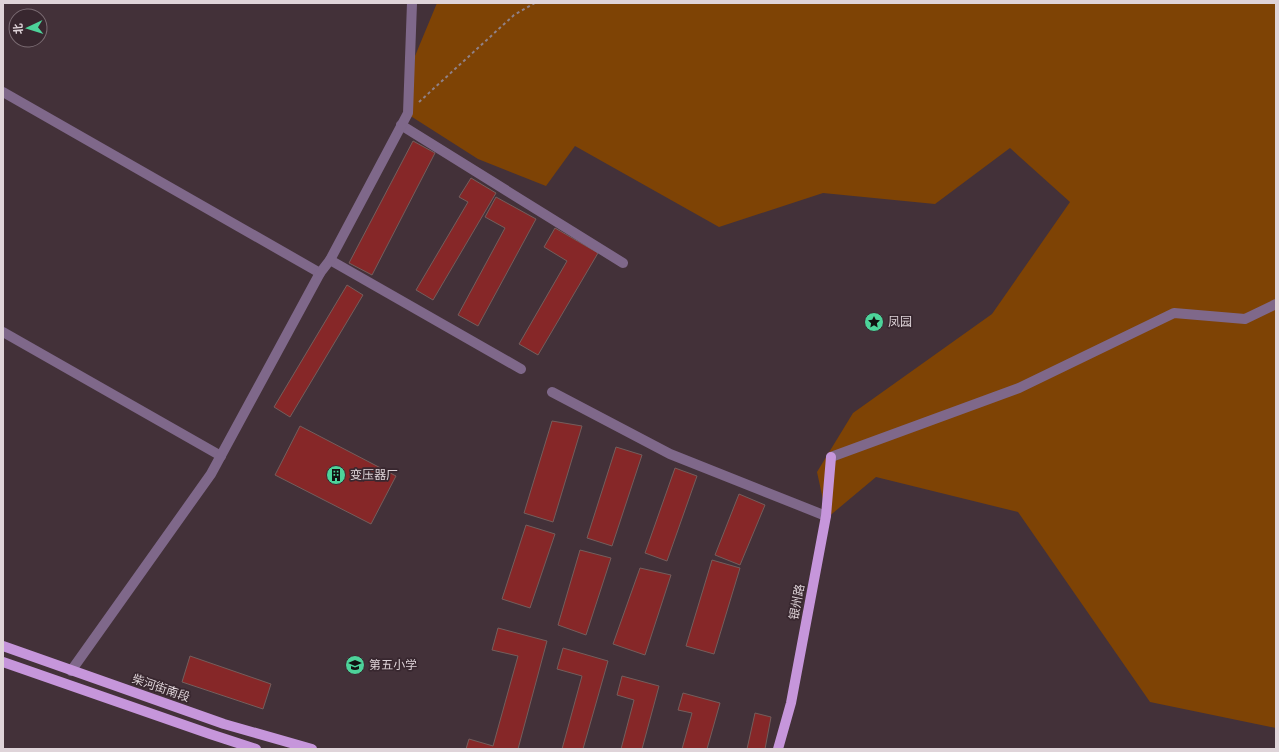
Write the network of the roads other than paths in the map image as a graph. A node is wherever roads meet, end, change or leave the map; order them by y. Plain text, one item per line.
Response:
1 (412, 3) edge
2 (3, 92) edge
3 (401, 125) junction
4 (330, 260) junction
5 (623, 263) dead end
6 (320, 273) junction
7 (1276, 304) edge
8 (3, 332) edge
9 (521, 369) dead end
10 (552, 392) dead end
11 (221, 456) junction
12 (831, 458) joint
13 (826, 516) junction
14 (3, 646) edge
15 (3, 662) edge
16 (71, 671) junction
17 (256, 749) edge
18 (312, 749) edge
19 (778, 749) edge

1 - 3 street
2 - 6 street
3 - 4 street
3 - 5 street
4 - 6 street
4 - 9 street
6 - 11 street
7 - 12 street
8 - 11 street
10 - 13 street
11 - 16 street
12 - 13 main road, 银州路
13 - 19 main road, 银州路
14 - 16 main road, 柴河街南段
15 - 17 main road
16 - 18 main road, 柴河街南段

